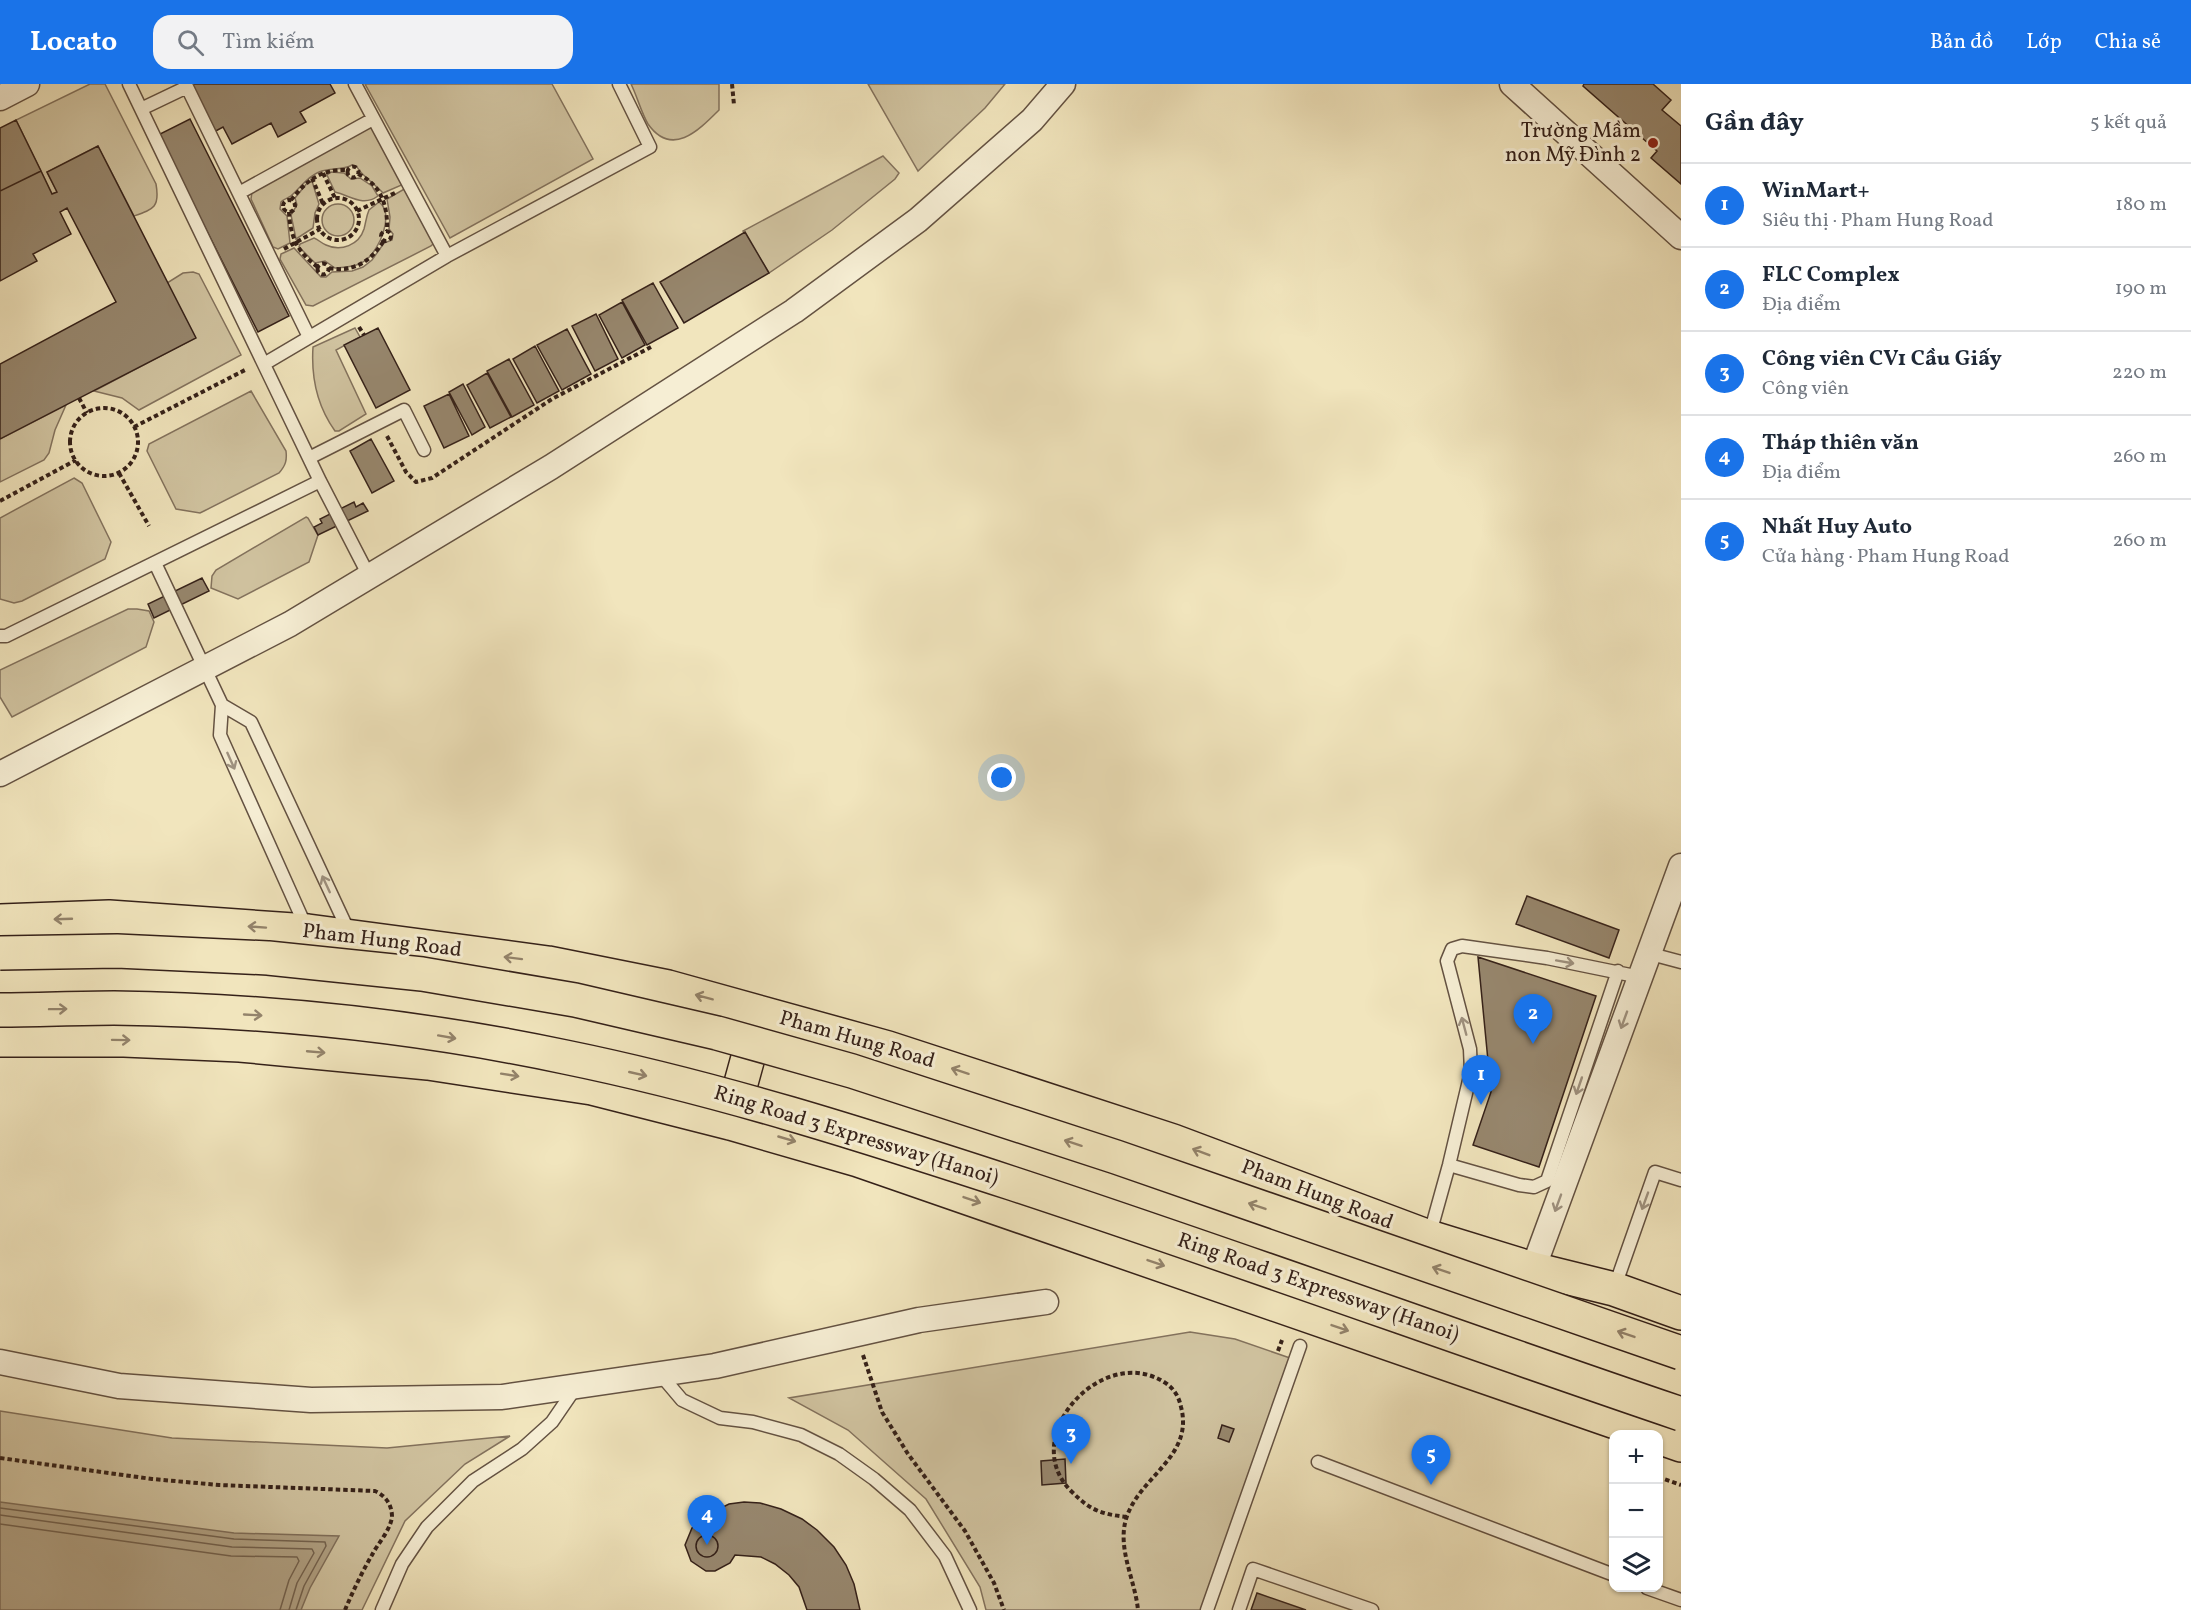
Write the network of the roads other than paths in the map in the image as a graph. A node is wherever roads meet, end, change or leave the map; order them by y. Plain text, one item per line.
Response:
1 (27, 84) edge
2 (129, 84) edge
3 (355, 84) edge
4 (619, 84) edge
5 (1063, 84) edge
6 (1512, 84) edge
7 (0, 98) edge
8 (141, 109) junction
9 (374, 119) junction
10 (239, 194) junction
11 (1681, 237) edge
12 (447, 256) junction
13 (309, 337) junction
14 (264, 364) junction
15 (424, 450) dead end
16 (309, 458) junction
17 (320, 481) junction
18 (155, 563) junction
19 (369, 576) junction
20 (0, 636) edge
21 (204, 668) junction
22 (222, 705) junction
23 (0, 774) edge
24 (1681, 866) edge
25 (0, 921) edge
26 (308, 931) junction
27 (351, 937) junction
28 (0, 953) edge
29 (1651, 954) junction
30 (1681, 962) edge
31 (1629, 974) junction
32 (0, 1010) edge
33 (761, 1012) junction
34 (0, 1040) edge
35 (730, 1123) junction
36 (1449, 1165) junction
37 (1681, 1180) edge
38 (1429, 1237) junction
39 (1533, 1269) junction
40 (1614, 1289) junction
41 (1046, 1302) dead end
42 (1681, 1313) edge
43 (1299, 1346) dead end
44 (1681, 1353) edge
45 (0, 1362) edge
46 (660, 1374) junction
47 (576, 1387) junction
48 (1681, 1414) edge
49 (1638, 1430) edge
50 (1663, 1438) edge
51 (1681, 1445) edge
52 (1318, 1462) dead end
53 (1609, 1573) edge
54 (1660, 1592) edge
55 (1681, 1600) edge
56 (382, 1610) edge
57 (970, 1610) edge
58 (1207, 1610) edge
59 (1239, 1610) edge
60 (1372, 1610) edge

1 - 7 street
2 - 8 lane
3 - 9 lane
4 - 12 lane
5 - 19 street
6 - 11 street
8 - 10 lane
8 - 14 lane
9 - 10 lane
9 - 12 lane
10 - 13 lane
12 - 13 lane
13 - 14 lane
14 - 16 lane
15 - 16 lane
16 - 17 lane
17 - 18 lane
17 - 19 lane
18 - 20 lane
18 - 21 lane
19 - 21 street
21 - 22 lane
21 - 23 street
22 -> 26 lane
27 -> 22 lane
24 - 29 street
26 -> 25 main road, Pham Hung Road
26 - 27 main road, Pham Hung Road
33 -> 27 main road, Pham Hung Road
44 -> 28 main road, bridge
29 - 30 lane
29 - 31 street
31 -> 36 lane
36 -> 31 lane
31 -> 39 street
32 -> 48 main road, Ring Road 3 Expressway (Hanoi), bridge
33 - 35 main road
38 -> 33 main road, Pham Hung Road
34 -> 35 main road
35 -> 49 main road
36 - 38 lane
37 -> 40 lane
38 - 39 main road, Pham Hung Road
39 - 40 main road, Pham Hung Road
40 - 42 main road, Pham Hung Road
41 - 46 street
43 - 58 lane
45 - 47 street
46 - 47 street
46 - 57 lane
47 - 56 lane
50 - 51 main road
52 - 53 lane
54 - 55 lane
59 - 60 lane

